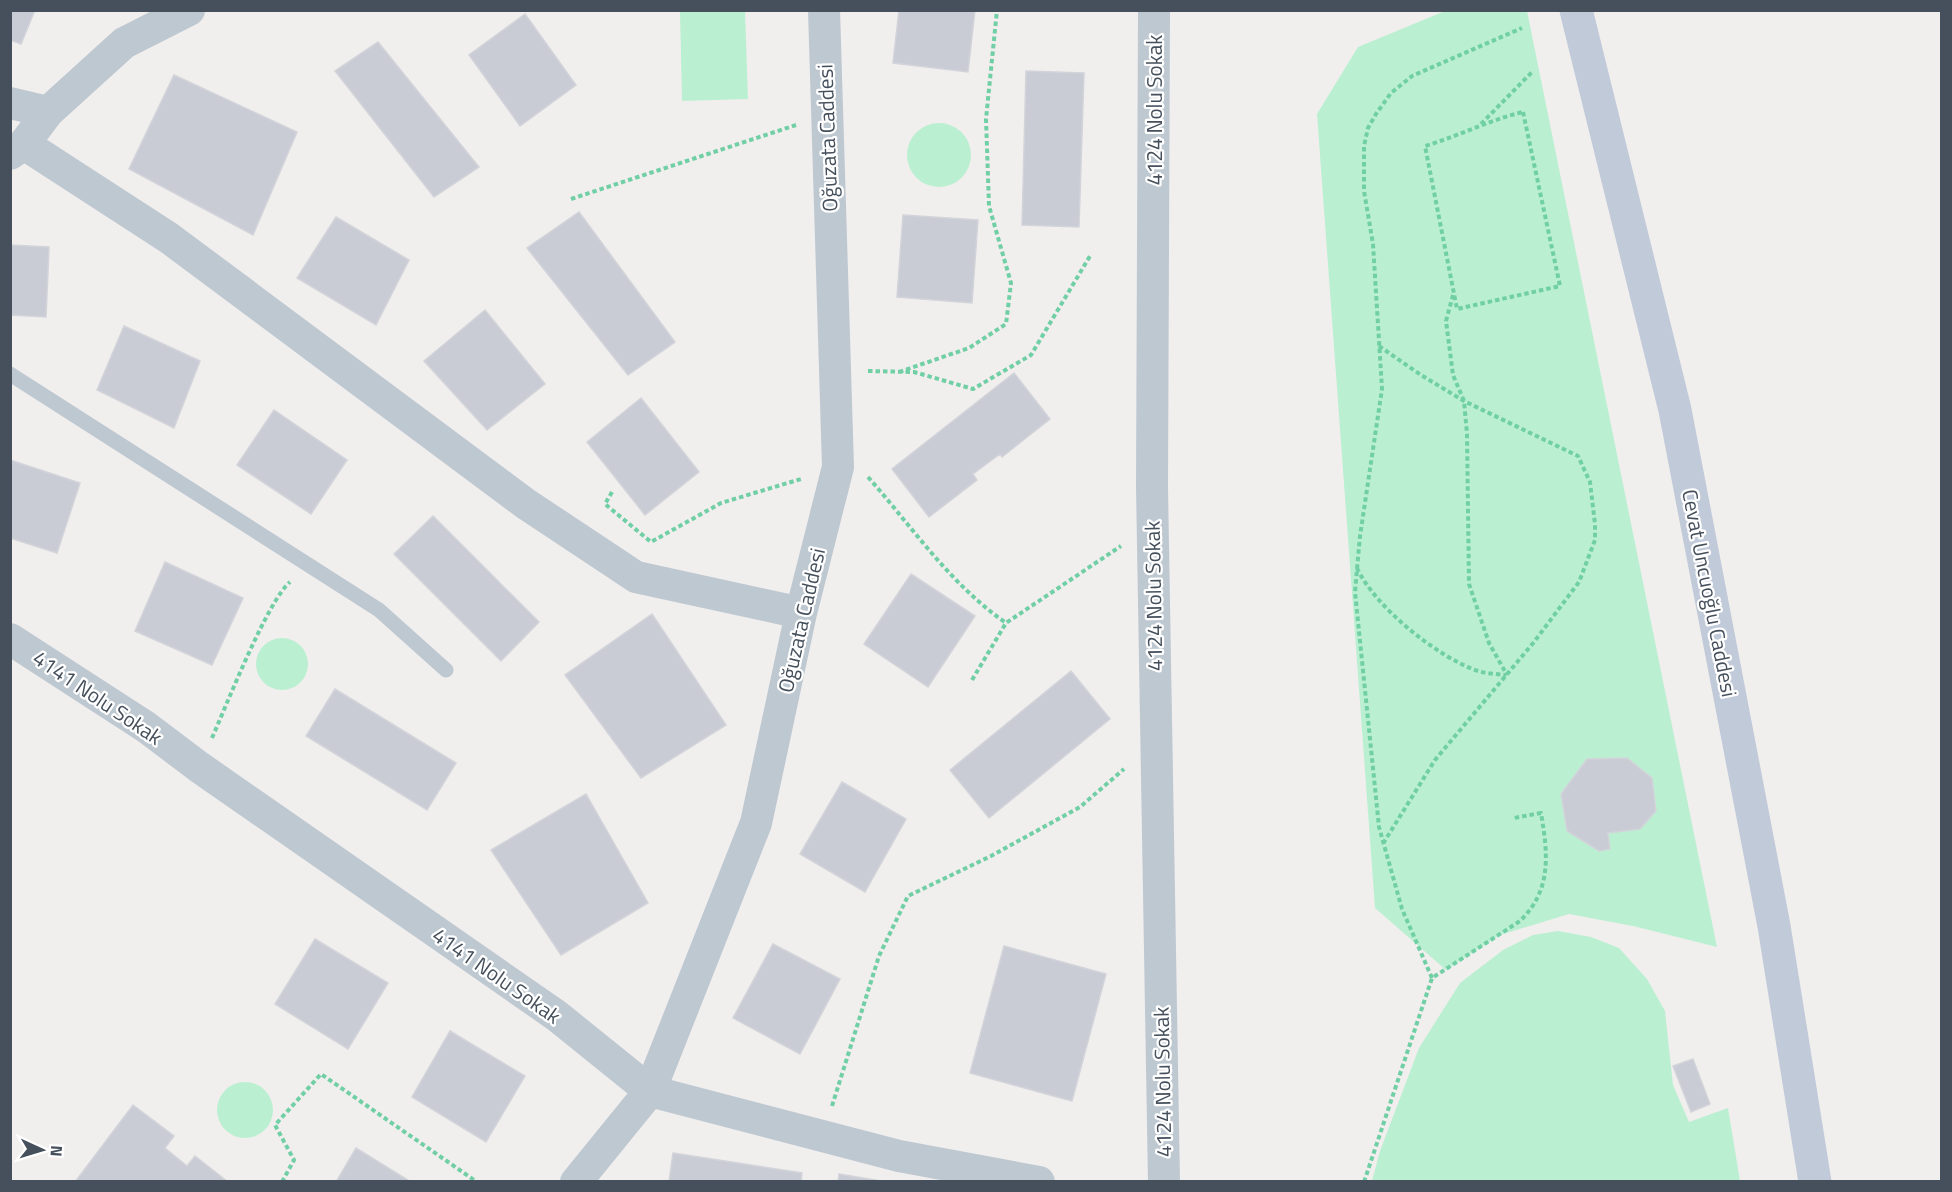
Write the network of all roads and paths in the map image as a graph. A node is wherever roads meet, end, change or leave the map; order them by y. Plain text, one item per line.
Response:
1 (189, 10) edge
2 (824, 10) edge
3 (997, 10) edge
4 (1154, 10) edge
5 (1576, 10) edge
6 (1522, 28) dead end
7 (1532, 72) dead end
8 (10, 103) edge
9 (48, 112) junction
10 (825, 115) junction
11 (1480, 124) junction
12 (17, 149) edge
13 (571, 199) dead end
14 (1090, 256) dead end
15 (1453, 295) junction
16 (1379, 346) junction
17 (837, 370) junction
18 (899, 372) junction
19 (10, 374) edge
20 (1464, 401) junction
21 (838, 467) junction
22 (612, 492) dead end
23 (1152, 526) junction
24 (309, 566) junction
25 (1357, 567) junction
26 (801, 613) junction
27 (1006, 623) junction
28 (10, 639) edge
29 (446, 670) dead end
30 (1507, 675) junction
31 (972, 680) dead end
32 (1156, 740) junction
33 (198, 767) junction
34 (1514, 818) dead end
35 (1383, 842) junction
36 (1432, 978) junction
37 (650, 1091) junction
38 (822, 1136) junction
39 (282, 1182) edge
40 (477, 1182) edge
41 (576, 1182) edge
42 (1039, 1182) edge
43 (1164, 1182) edge
44 (1364, 1182) edge
45 (1815, 1182) edge

1 - 9 street
2 - 10 street, Oğuzata Caddesi
3 - 18 path
4 - 23 street, 4124 Nolu Sokak
5 - 45 street, Cevat Uncuoğlu Caddesi
6 - 16 path
7 - 11 path
8 - 9 street
9 - 12 street
10 - 13 path
10 - 17 street, Oğuzata Caddesi
11 - 15 path
11 - 15 path
12 - 26 street
14 - 18 path
15 - 20 path
16 - 20 path
16 - 25 path
17 - 18 path
17 - 21 street, Oğuzata Caddesi
19 - 24 lane
20 - 30 path
20 - 30 path
21 - 22 path
21 - 26 street, Oğuzata Caddesi
21 - 27 path
23 - 27 path
23 - 32 street, 4124 Nolu Sokak
24 - 29 lane
24 - 33 path
25 - 30 path
25 - 35 path
26 - 37 street, Oğuzata Caddesi
27 - 31 path
28 - 33 street, 4141 Nolu Sokak
30 - 35 path
32 - 38 path
32 - 43 street, 4124 Nolu Sokak
33 - 37 street, 4141 Nolu Sokak
34 - 36 path
35 - 36 path
36 - 44 path
37 - 38 street, 4141 Nolu Sokak
37 - 41 street, Oğuzata Caddesi
38 - 42 street, 4141 Nolu Sokak
39 - 40 path

